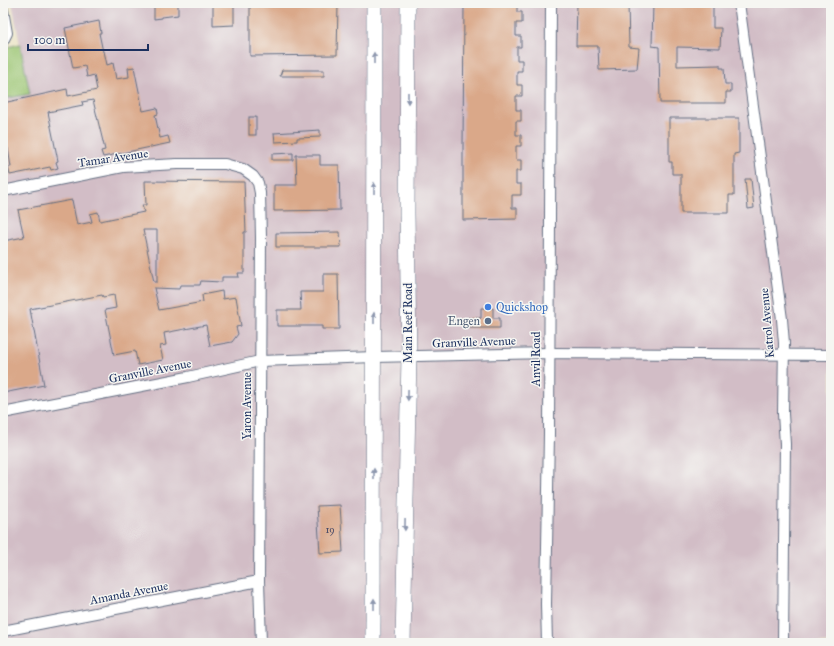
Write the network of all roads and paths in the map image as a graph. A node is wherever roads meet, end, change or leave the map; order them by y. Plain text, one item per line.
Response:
1 (374, 3) edge
2 (408, 3) edge
3 (551, 3) edge
4 (739, 3) edge
5 (3, 10) edge
6 (3, 41) edge
7 (249, 173) joint
8 (3, 191) edge
9 (549, 353) junction
10 (784, 355) junction
11 (831, 355) edge
12 (409, 356) junction
13 (374, 357) junction
14 (260, 361) junction
15 (3, 413) edge
16 (259, 581) junction
17 (3, 631) edge
18 (260, 643) edge
19 (373, 643) edge
20 (403, 643) edge
21 (547, 643) edge
22 (783, 643) edge

13 -> 1 main road
2 -> 12 main road, Main Reef Road
3 - 9 street, Anvil Road
4 - 10 street, Katrol Avenue
5 - 6 street
7 - 8 street, Tamar Avenue
7 - 14 street, Yaron Avenue
9 - 10 street, Granville Avenue
9 - 12 street, Granville Avenue
9 - 21 street, Anvil Road
10 - 11 street, Granville Avenue
10 - 22 street, Katrol Avenue
12 - 13 street, Granville Avenue
12 -> 20 main road, Main Reef Road
13 - 14 street, Granville Avenue
19 -> 13 main road
14 - 15 street, Granville Avenue
14 - 16 street, Yaron Avenue
16 - 17 street, Amanda Avenue
16 - 18 street, Yaron Avenue

